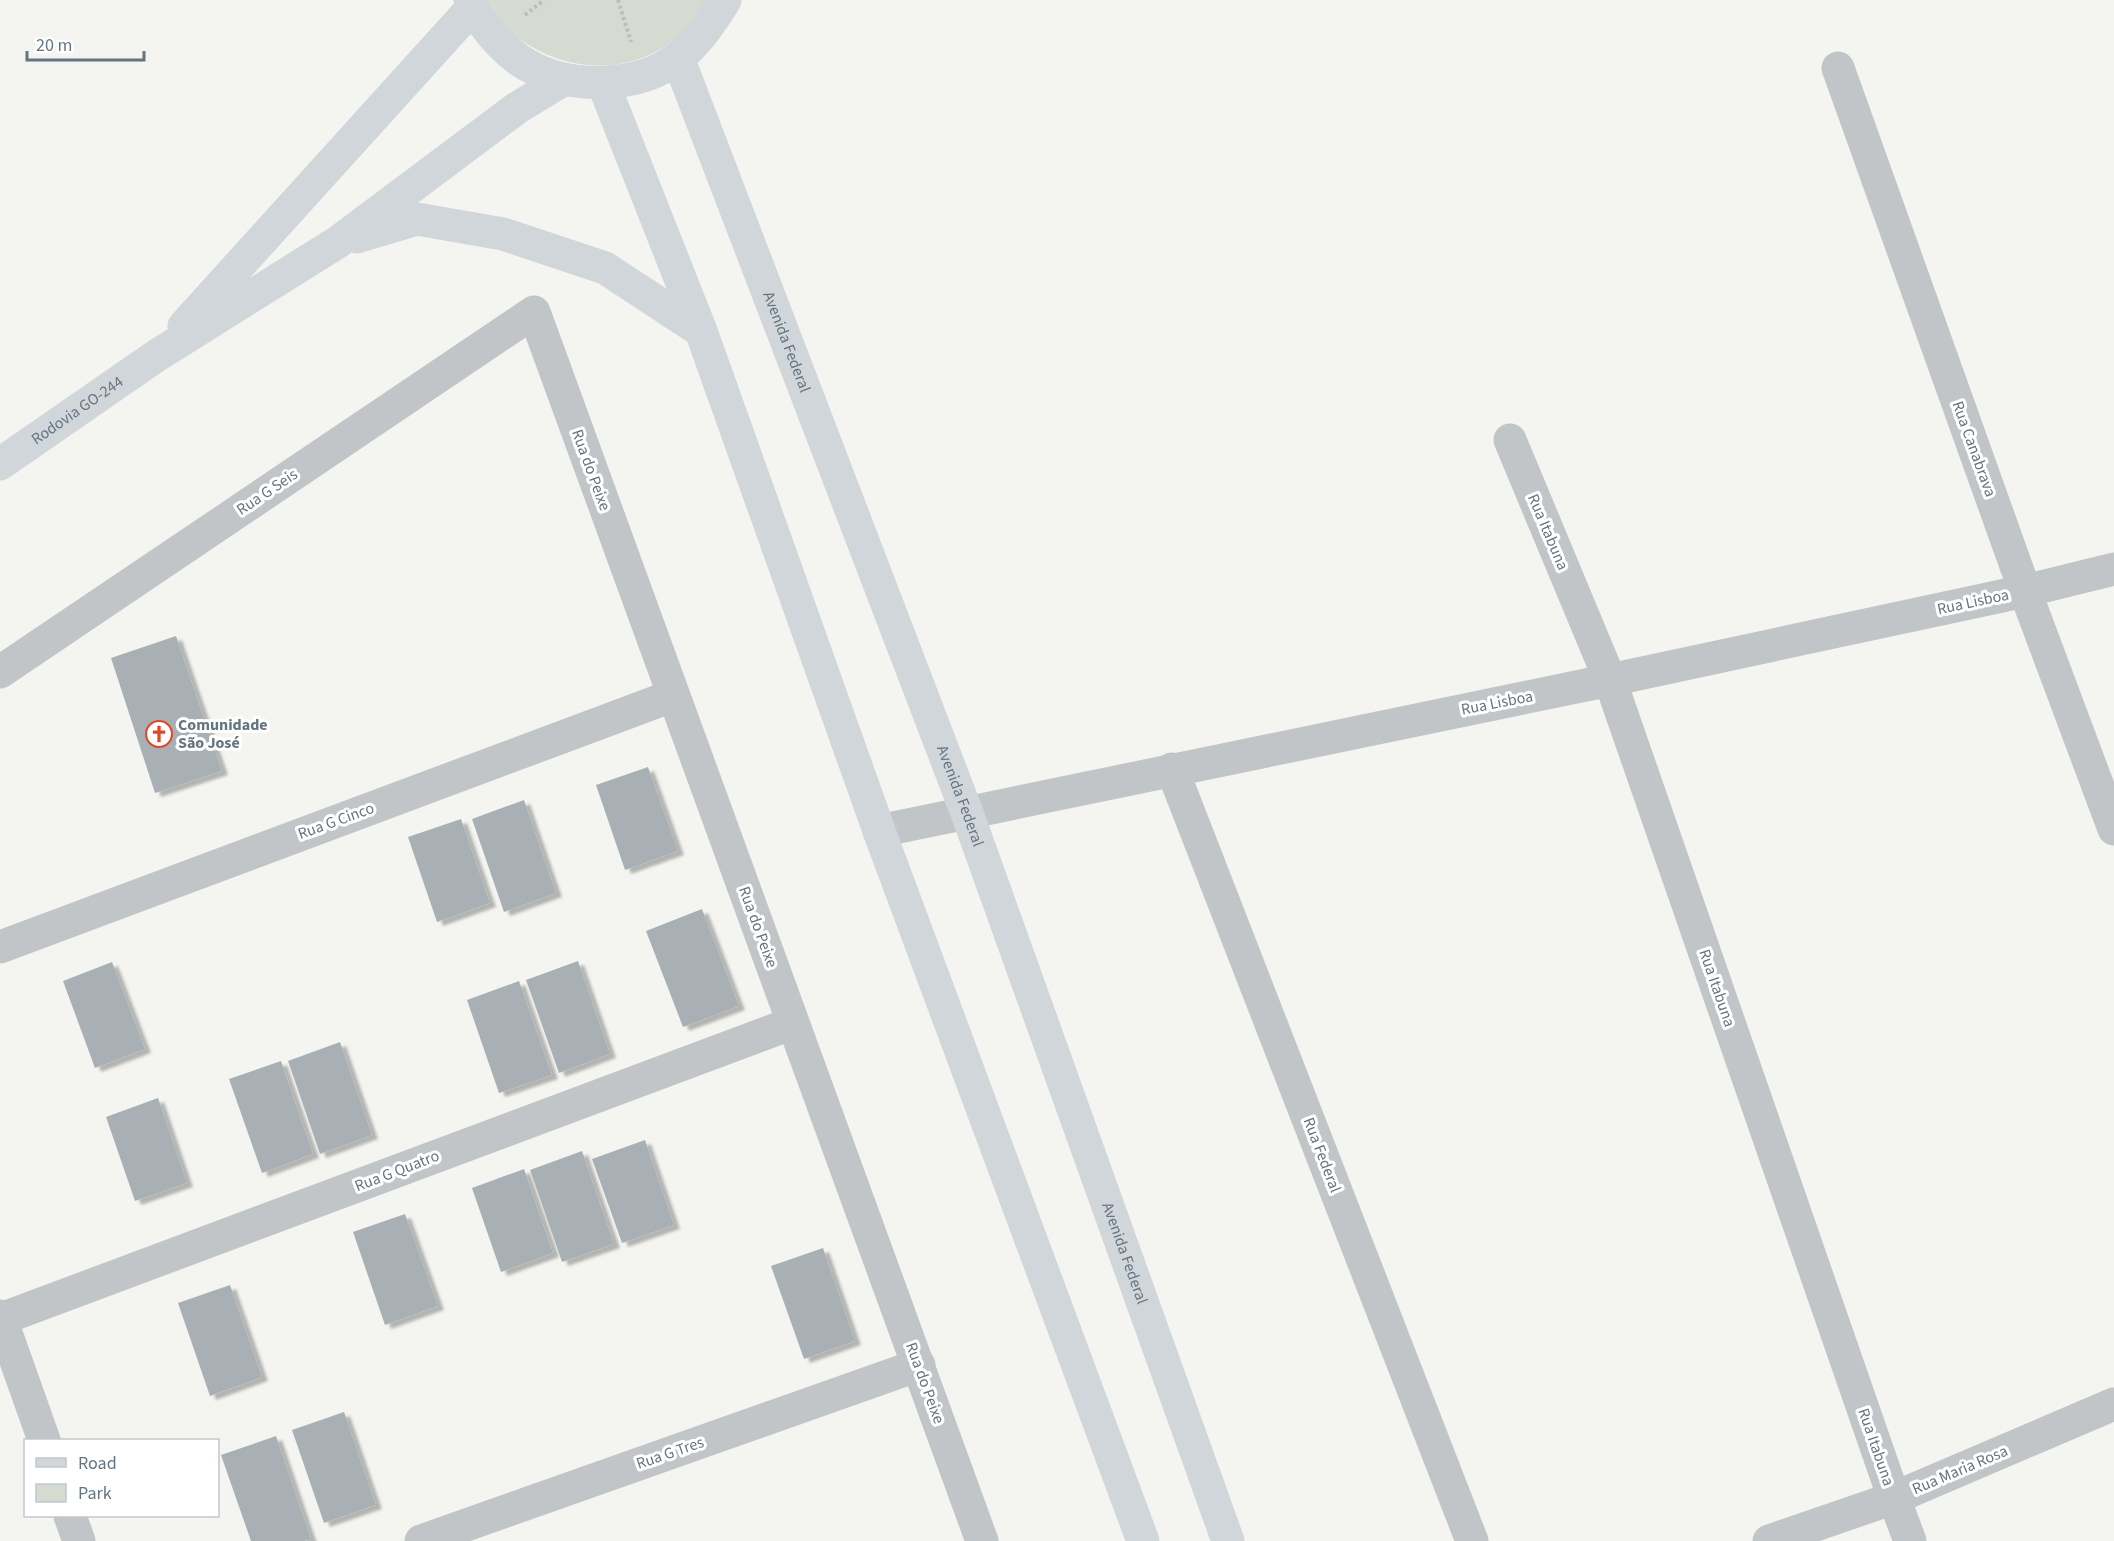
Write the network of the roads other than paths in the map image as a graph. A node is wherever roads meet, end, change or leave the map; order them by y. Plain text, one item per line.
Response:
1 (725, 0) edge
2 (471, 4) edge
3 (678, 58) junction
4 (1838, 68) dead end
5 (563, 80) junction
6 (603, 83) junction
7 (338, 242) junction
8 (534, 312) joint
9 (701, 331) junction
10 (156, 356) junction
11 (1510, 440) dead end
12 (0, 464) edge
13 (2114, 569) edge
14 (2025, 591) junction
15 (0, 672) edge
16 (1610, 680) junction
17 (672, 696) junction
18 (1172, 769) junction
19 (967, 813) junction
20 (2114, 829) edge
21 (879, 831) junction
22 (0, 947) edge
23 (793, 1023) junction
24 (1, 1318) edge
25 (920, 1365) junction
26 (2114, 1404) edge
27 (44, 1439) edge
28 (1894, 1498) junction
29 (71, 1517) edge
30 (80, 1541) edge
31 (421, 1541) edge
32 (982, 1541) edge
33 (1143, 1541) edge
34 (1228, 1541) edge
35 (1472, 1541) edge
36 (1769, 1541) edge
37 (1910, 1541) edge

1 - 3 main road
2 - 5 main road
2 - 10 main road
3 - 6 main road
3 - 19 main road, Avenida Federal
4 - 14 street, Rua Canabrava
5 - 6 main road
5 - 7 main road
6 - 9 main road
7 - 9 main road
7 - 10 main road
8 - 15 street, Rua G Seis
8 - 17 street, Rua do Peixe
9 - 21 main road
10 - 12 main road, Rodovia GO-244
11 - 16 street, Rua Itabuna
13 - 14 street, Rua Lisboa
14 - 16 street, Rua Lisboa
14 - 20 street, Rua Canabrava
16 - 18 street, Rua Lisboa
16 - 28 street, Rua Itabuna
17 - 22 street, Rua G Cinco
17 - 23 street, Rua do Peixe
18 - 19 street, Rua Lisboa
18 - 35 street, Rua Federal
19 - 21 street, Rua Lisboa
19 - 34 main road, Avenida Federal
21 - 33 main road
23 - 24 street, Rua G Quatro
23 - 25 street, Rua do Peixe
24 - 27 street
25 - 31 street, Rua G Tres
25 - 32 street, Rua do Peixe
26 - 28 street, Rua Maria Rosa
28 - 36 street, Rua Maria Rosa
28 - 37 street, Rua Itabuna
29 - 30 street

